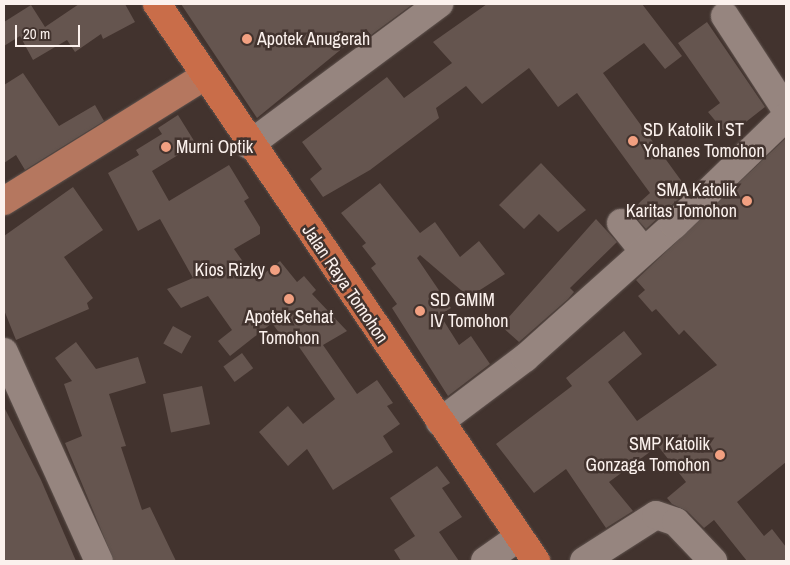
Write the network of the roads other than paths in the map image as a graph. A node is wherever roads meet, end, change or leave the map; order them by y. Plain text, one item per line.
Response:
1 (157, 4) edge
2 (439, 4) edge
3 (725, 16) dead end
4 (205, 76) junction
5 (786, 110) edge
6 (786, 117) edge
7 (250, 145) junction
8 (4, 201) edge
9 (621, 222) dead end
10 (644, 251) junction
11 (4, 352) edge
12 (440, 422) junction
13 (519, 537) junction
14 (99, 561) edge
15 (484, 561) edge
16 (536, 561) edge
17 (584, 561) edge
18 (713, 561) edge

1 - 4 highway, Jalan Raya Tomohon
2 - 7 street
3 - 5 street
4 - 7 highway, Jalan Raya Tomohon
4 - 8 main road
6 - 10 street
7 - 12 highway, Jalan Raya Tomohon
9 - 10 street
10 - 12 street
11 - 14 street
12 - 13 highway, Jalan Raya Tomohon
13 - 15 street
13 - 16 highway, Jalan Raya Tomohon
17 - 18 street

